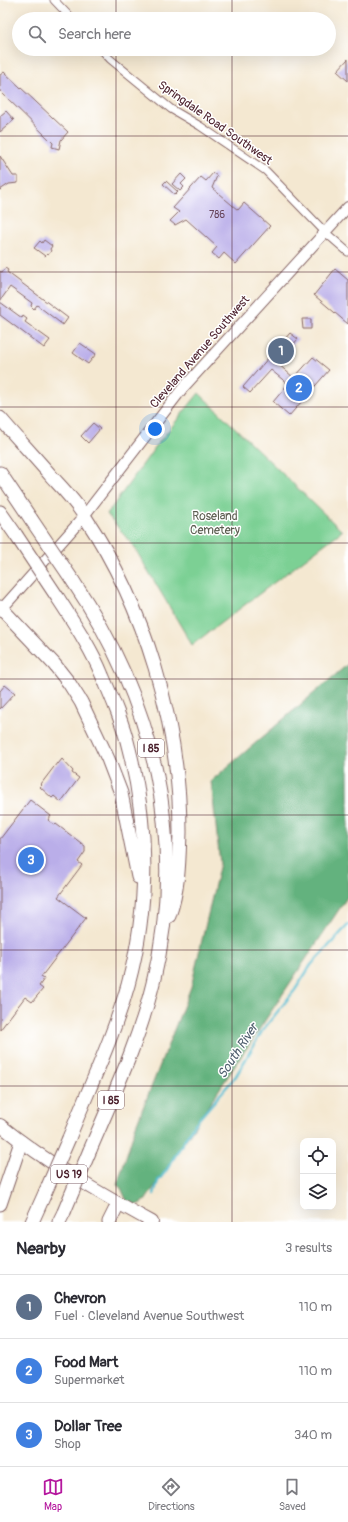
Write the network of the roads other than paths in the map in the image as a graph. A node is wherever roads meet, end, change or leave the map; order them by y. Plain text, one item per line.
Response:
1 (54, 0) edge
2 (65, 12) edge
3 (107, 56) edge
4 (348, 207) edge
5 (325, 232) junction
6 (348, 252) edge
7 (0, 418) edge
8 (0, 473) edge
9 (0, 512) edge
10 (84, 515) junction
11 (1, 609) edge
12 (143, 902) junction
13 (164, 932) junction
14 (0, 1125) edge
15 (21, 1142) junction
16 (0, 1204) edge
17 (118, 1204) junction
18 (62, 1217) edge
19 (32, 1222) edge
20 (109, 1222) edge
21 (152, 1222) edge

1 - 2 street
3 - 5 street, Springdale Road Southwest
4 - 5 main road, Cleveland Avenue Southwest
5 - 6 street, Springdale Road Southwest
5 - 10 main road, Cleveland Avenue Southwest
7 - 10 highway
8 - 13 highway, I 85, bridge
9 - 12 highway, I 85, bridge
10 - 11 main road, Cleveland Avenue Southwest
10 - 13 highway
11 - 12 highway
12 - 19 highway, I 85, bridge
13 - 18 highway, I 85, bridge
14 - 15 main road, US 19
15 - 16 highway
15 - 17 main road, US 19
17 - 20 highway
17 - 21 main road, US 19

